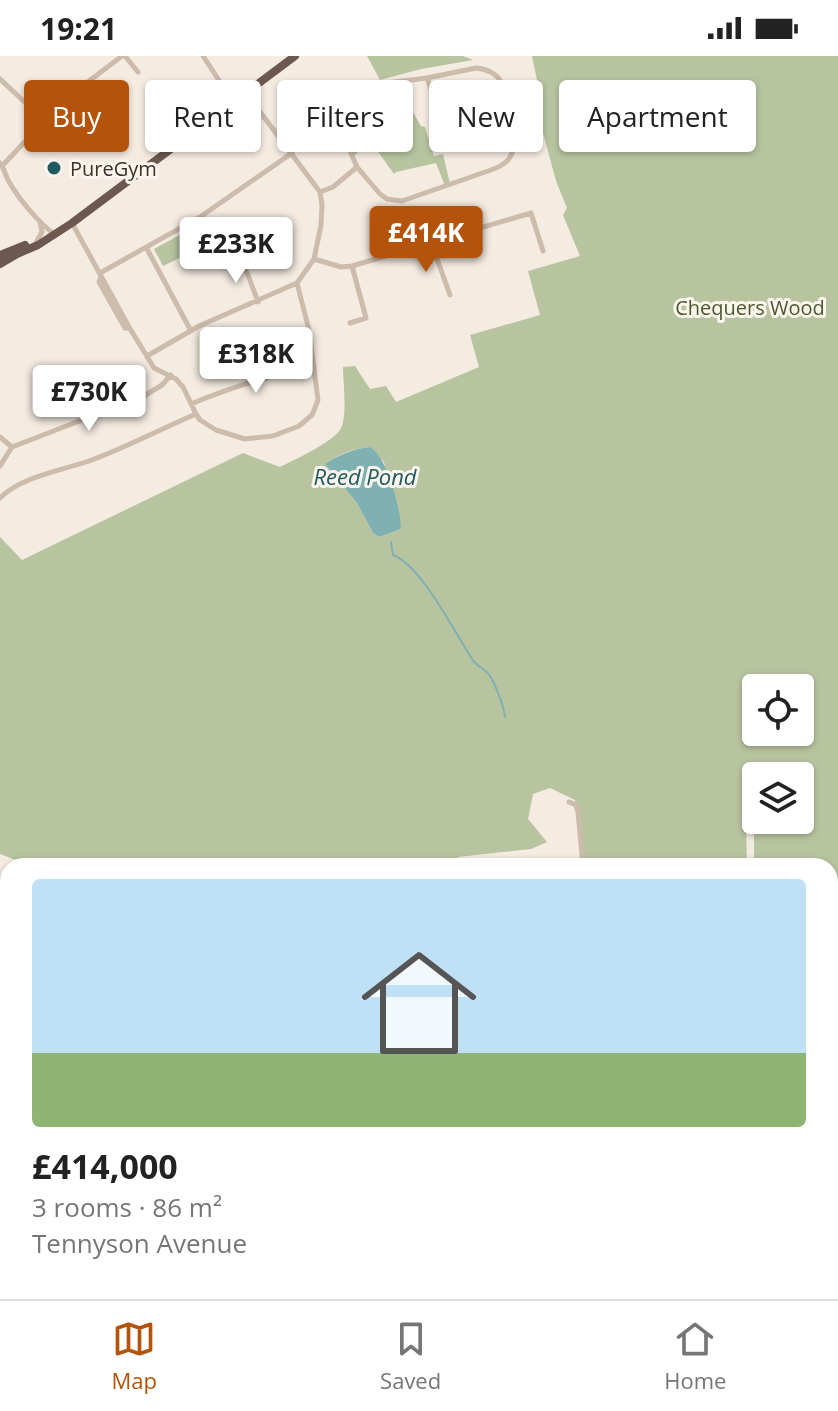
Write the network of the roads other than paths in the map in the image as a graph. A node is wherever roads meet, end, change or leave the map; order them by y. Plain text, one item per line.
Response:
1 (124, 56) edge
2 (203, 56) edge
3 (295, 56) edge
4 (138, 72) dead end
5 (427, 78) junction
6 (0, 79) edge
7 (90, 80) edge
8 (219, 80) edge
9 (261, 82) edge
10 (429, 84) edge
11 (24, 101) edge
12 (261, 113) edge
13 (24, 140) edge
14 (166, 152) edge
15 (292, 153) junction
16 (1, 164) edge
17 (357, 167) junction
18 (320, 192) junction
19 (40, 221) junction
20 (72, 223) junction
21 (52, 236) junction
22 (37, 241) junction
23 (431, 242) junction
24 (146, 247) junction
25 (543, 251) dead end
26 (0, 255) edge
27 (238, 257) dead end
28 (314, 259) junction
29 (0, 264) edge
30 (242, 264) junction
31 (352, 266) junction
32 (232, 269) dead end
33 (101, 274) junction
34 (297, 283) junction
35 (450, 295) dead end
36 (258, 302) junction
37 (350, 323) dead end
38 (191, 331) junction
39 (147, 356) junction
40 (314, 365) junction
41 (171, 375) junction
42 (191, 404) junction
43 (196, 414) junction
44 (0, 437) edge
45 (12, 447) junction
46 (0, 466) edge
47 (0, 498) edge
48 (569, 802) dead end
49 (582, 858) edge

1 - 4 street
1 - 7 street
2 - 8 street
3 - 9 highway
5 - 10 street
5 - 17 street
5 - 17 street
6 - 11 street
12 - 15 street
13 - 16 street
14 - 20 highway
15 - 18 street
15 - 24 street
16 - 19 street
17 - 18 street
18 - 28 street
19 - 21 street
19 - 22 street
20 - 21 highway
20 - 33 street
21 - 22 highway
21 - 29 highway
22 - 26 highway
23 - 25 street
23 - 31 street
23 - 35 street
24 - 33 street
24 - 38 street
27 - 30 street
28 - 31 street
28 - 34 street
30 - 32 street
30 - 36 street
31 - 37 street
33 - 39 street
34 - 36 street
34 - 40 street
36 - 38 street
38 - 39 street
39 - 41 street
40 - 42 street
40 - 43 street
41 - 42 street
41 - 45 street
42 - 43 street
43 - 47 street
44 - 45 street
45 - 46 street
48 - 49 street

